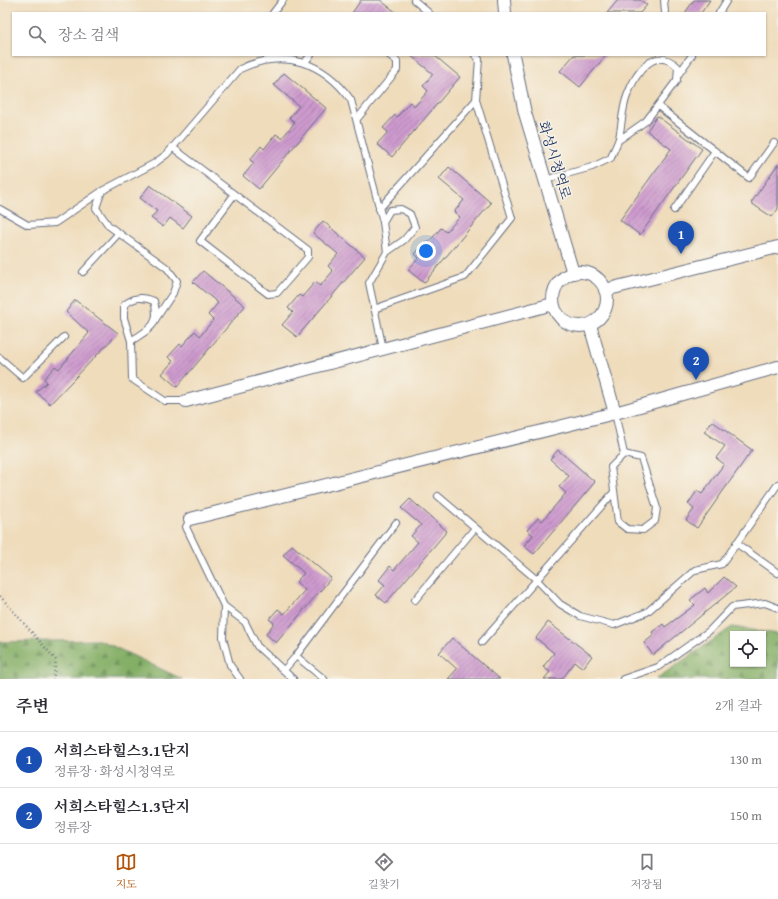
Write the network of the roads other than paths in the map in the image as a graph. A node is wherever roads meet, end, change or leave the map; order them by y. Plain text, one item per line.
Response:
1 (282, 0) edge
2 (414, 0) edge
3 (504, 0) edge
4 (664, 0) edge
5 (727, 0) edge
6 (274, 12) edge
7 (428, 12) edge
8 (505, 12) edge
9 (665, 12) edge
10 (720, 12) edge
11 (310, 56) edge
12 (390, 56) edge
13 (475, 56) edge
14 (513, 56) edge
15 (691, 56) edge
16 (671, 58) edge
17 (304, 63) junction
18 (677, 78) junction
19 (476, 100) junction
20 (658, 106) junction
21 (357, 120) junction
22 (619, 140) junction
23 (774, 143) dead end
24 (172, 147) junction
25 (715, 151) junction
26 (545, 180) junction
27 (102, 191) junction
28 (234, 195) junction
29 (0, 209) edge
30 (379, 209) junction
31 (674, 210) dead end
32 (382, 222) junction
33 (119, 233) junction
34 (778, 247) edge
35 (387, 252) junction
36 (83, 272) dead end
37 (573, 273) junction
38 (605, 290) junction
39 (553, 304) junction
40 (374, 309) junction
41 (155, 320) junction
42 (590, 324) junction
43 (64, 337) dead end
44 (131, 341) junction
45 (383, 349) junction
46 (0, 358) edge
47 (778, 367) edge
48 (186, 401) joint
49 (615, 413) junction
50 (624, 454) junction
51 (778, 484) edge
52 (614, 492) junction
53 (438, 496) dead end
54 (190, 519) joint
55 (396, 523) dead end
56 (475, 528) junction
57 (736, 544) junction
58 (778, 573) edge
59 (537, 580) junction
60 (415, 600) dead end
61 (224, 606) junction
62 (778, 608) edge
63 (482, 642) dead end
64 (296, 656) junction
65 (284, 670) junction
66 (240, 679) edge
67 (294, 679) edge
68 (324, 679) edge
69 (623, 679) edge

1 - 6 lane
2 - 7 lane
3 - 8 street
4 - 9 lane
5 - 10 lane
11 - 17 lane
12 - 21 lane
13 - 19 lane
14 - 26 street, 화성시청역로
15 - 18 lane
16 - 18 lane
16 - 22 lane
17 - 21 lane
17 - 24 lane
18 - 20 lane
19 - 30 lane
19 - 40 lane
20 - 22 lane
20 - 25 lane
21 - 30 lane
22 - 26 lane
23 - 25 lane
24 - 27 lane
24 - 28 lane
25 - 31 lane
26 - 37 street, 화성시청역로
27 - 29 lane
27 - 33 lane
28 - 28 lane
30 - 32 lane
32 - 35 lane
32 - 35 lane
33 - 36 lane
33 - 41 lane
34 - 38 street
35 - 40 lane
37 - 38 street
37 - 39 street
38 - 42 street
39 - 42 street
39 - 45 street
40 - 45 lane
41 - 44 lane
41 - 44 lane
42 - 49 street
43 - 46 lane
44 - 48 lane
45 - 48 street
47 - 49 street
49 - 50 lane
49 - 54 street
50 - 52 lane
50 - 52 lane
51 - 57 lane
52 - 59 lane
53 - 56 lane
54 - 61 lane
55 - 64 lane
56 - 59 lane
56 - 60 lane
57 - 58 lane
57 - 59 lane
59 - 63 lane
61 - 65 lane
61 - 66 lane
62 - 69 lane
64 - 65 lane
64 - 68 lane
65 - 67 lane

